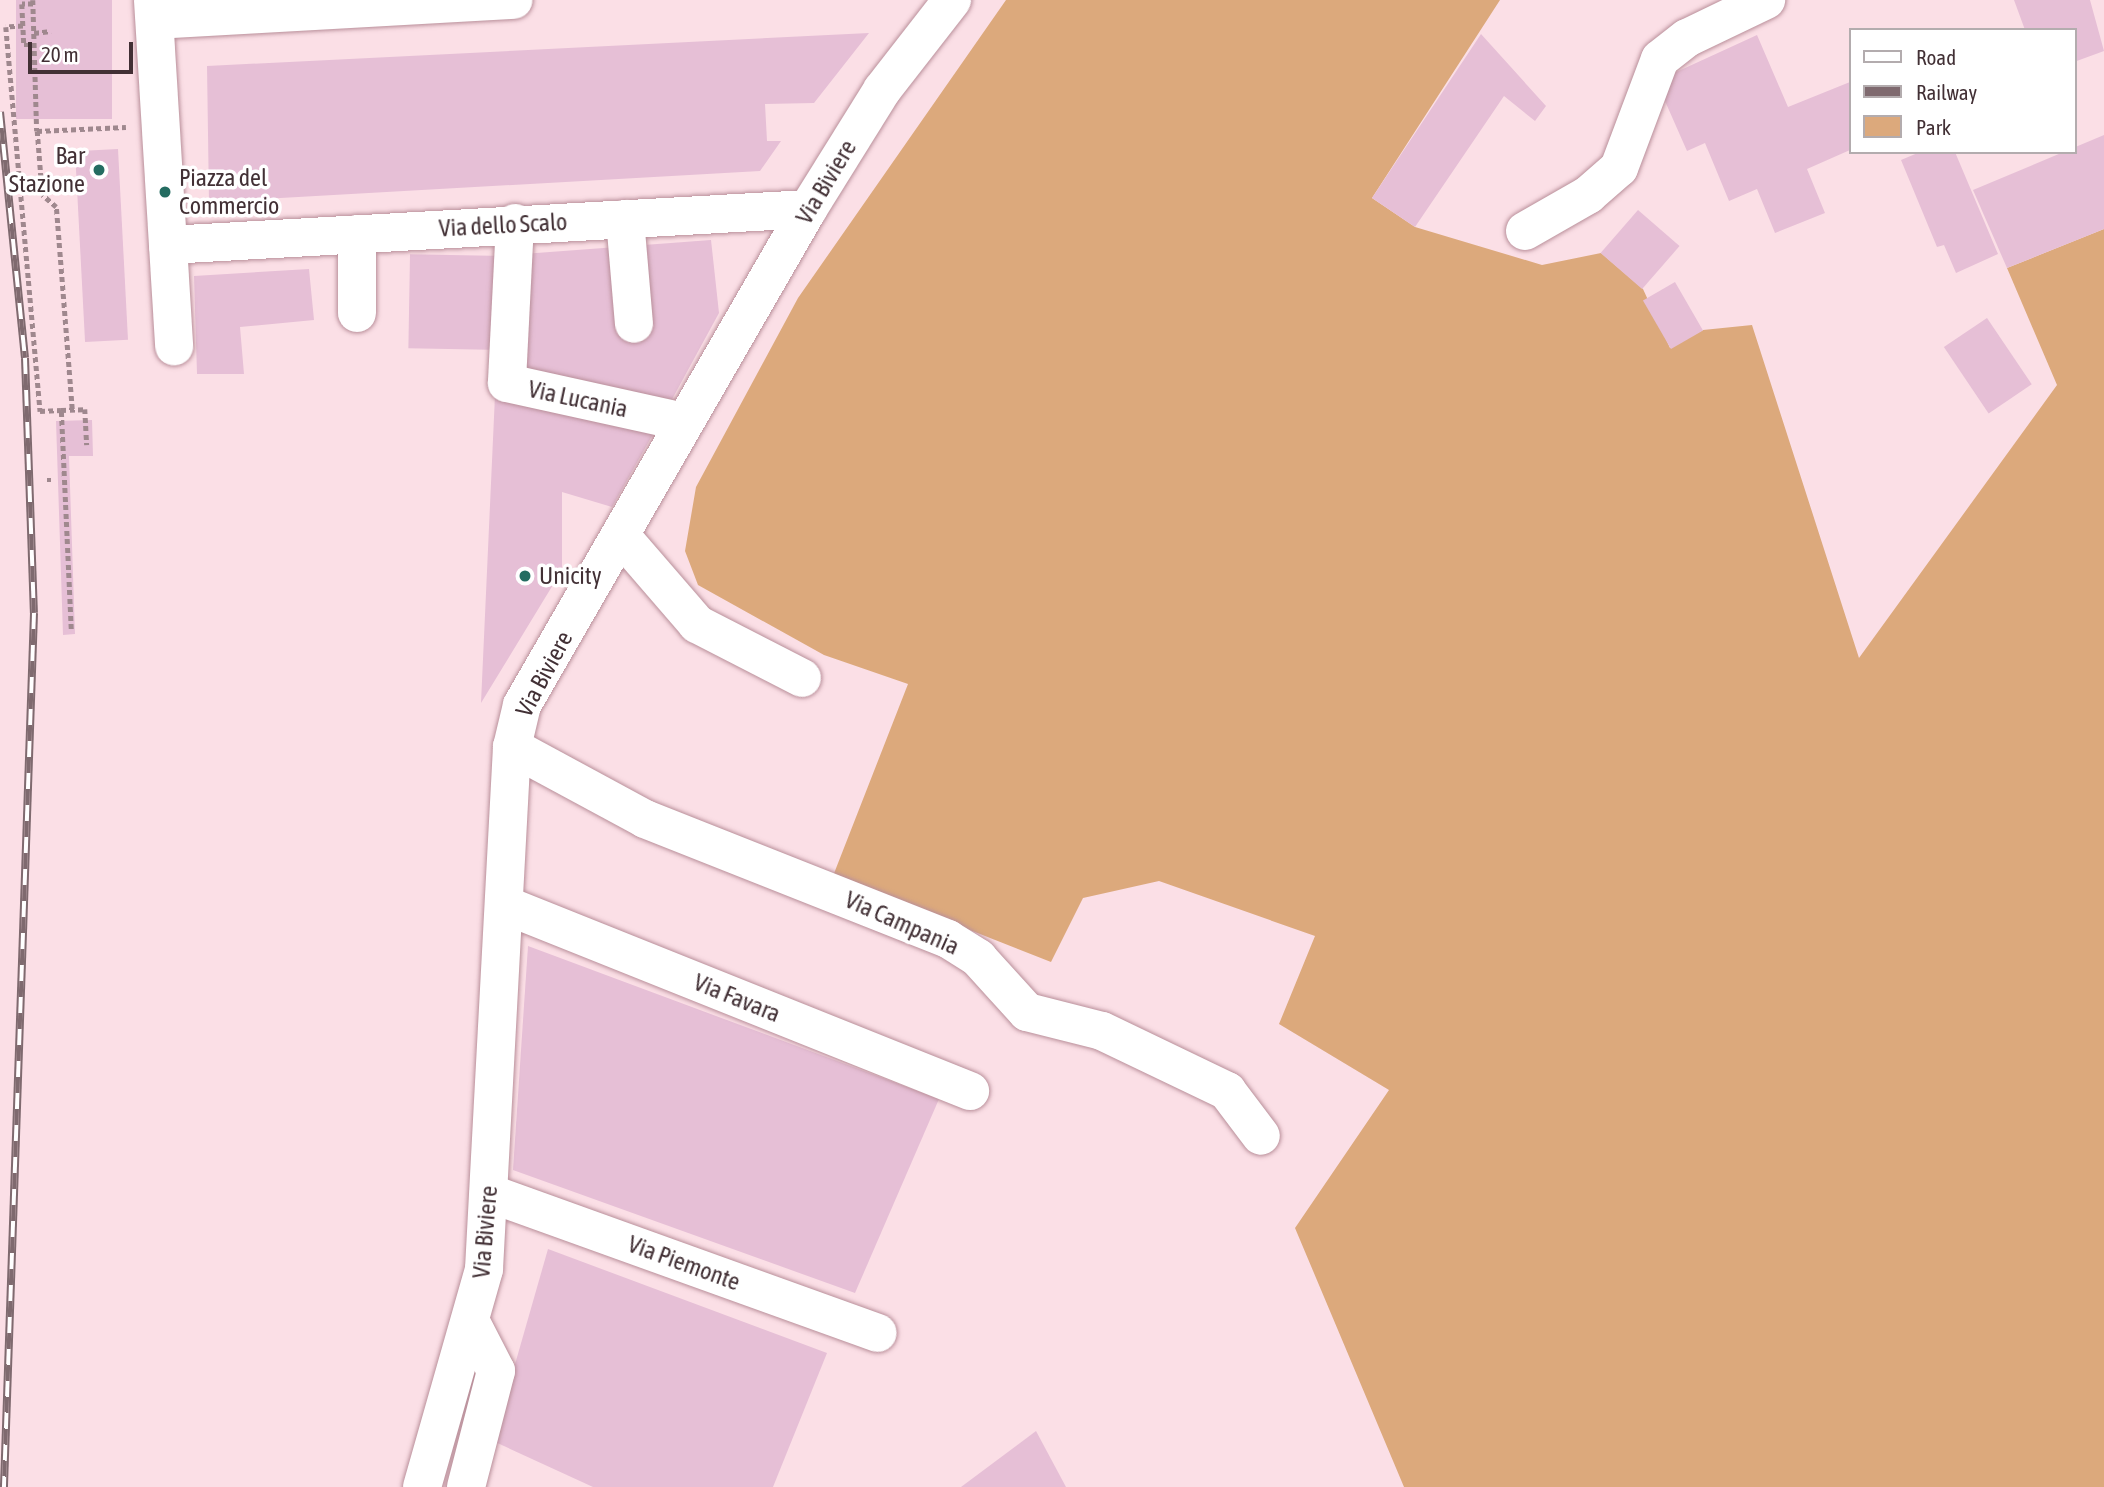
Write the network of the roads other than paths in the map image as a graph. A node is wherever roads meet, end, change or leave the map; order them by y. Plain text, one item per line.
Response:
1 (513, 0) edge
2 (952, 0) edge
3 (1766, 0) edge
4 (154, 10) edge
5 (808, 209) junction
6 (625, 219) junction
7 (515, 223) junction
8 (1525, 231) dead end
9 (357, 234) junction
10 (183, 244) junction
11 (357, 313) dead end
12 (634, 324) dead end
13 (174, 346) dead end
14 (684, 422) junction
15 (622, 537) junction
16 (802, 678) dead end
17 (512, 747) junction
18 (505, 905) junction
19 (970, 1091) dead end
20 (1261, 1136) dead end
21 (489, 1193) junction
22 (473, 1326) junction
23 (878, 1333) dead end
24 (422, 1487) edge
25 (467, 1487) edge

1 - 4 street
2 - 5 street, Via Biviere
3 - 8 street
4 - 10 street
5 - 6 street, Via dello Scalo
5 - 14 street, Via Biviere
6 - 7 street, Via dello Scalo
6 - 12 street
7 - 9 street, Via dello Scalo
7 - 14 street, Via Lucania
9 - 10 street, Via dello Scalo
9 - 11 street
10 - 13 street
14 - 15 street, Via Biviere
15 - 16 street
15 - 17 street, Via Biviere
17 - 18 street, Via Biviere
17 - 20 street, Via Campania
18 - 19 street, Via Favara
18 - 21 street, Via Biviere
21 - 22 street, Via Biviere
21 - 23 street, Via Piemonte
22 - 24 street, Via Biviere
22 - 25 street

